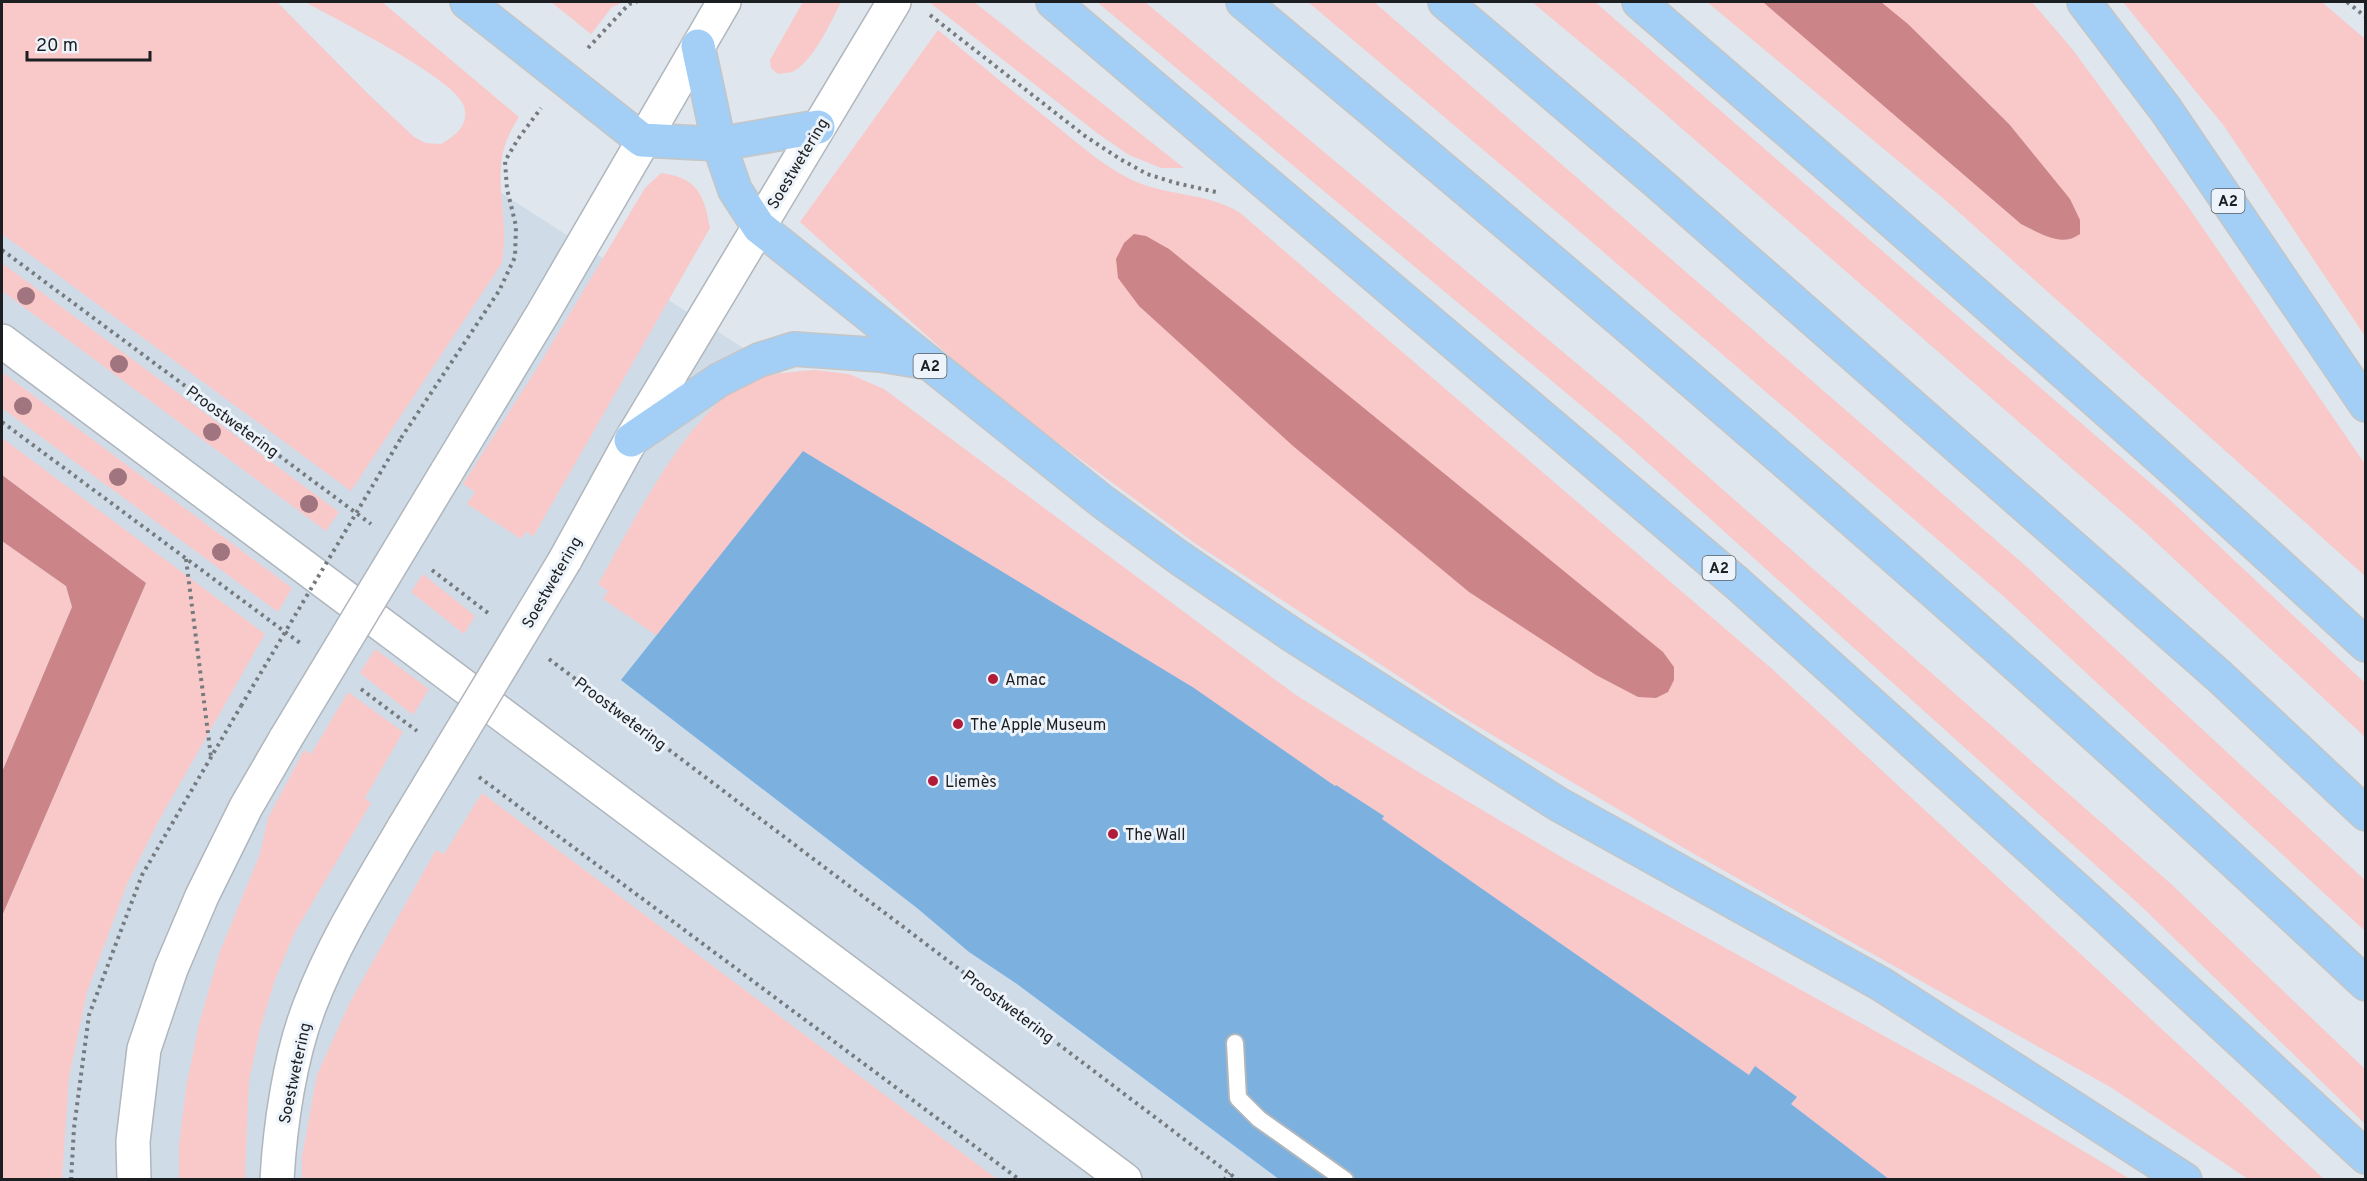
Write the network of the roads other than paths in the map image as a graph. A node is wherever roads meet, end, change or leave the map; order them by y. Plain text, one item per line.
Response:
1 (467, 2) edge
2 (724, 2) edge
3 (1053, 2) edge
4 (1243, 2) edge
5 (1445, 2) edge
6 (1639, 2) edge
7 (2084, 2) edge
8 (902, 6) edge
9 (698, 46) junction
10 (818, 127) junction
11 (642, 140) junction
12 (718, 144) junction
13 (759, 227) junction
14 (2, 341) edge
15 (926, 363) junction
16 (2366, 405) edge
17 (631, 440) junction
18 (2366, 645) edge
19 (2366, 814) edge
20 (2366, 984) edge
21 (1236, 1043) dead end
22 (2366, 1157) edge
23 (134, 1179) edge
24 (276, 1179) edge
25 (1125, 1179) edge
26 (1345, 1179) edge
27 (2185, 1179) edge

1 - 11 highway
2 - 9 main road
3 - 22 highway, A2
4 - 20 highway
5 - 19 highway
6 - 18 highway
7 - 16 highway, A2
8 - 10 main road, Soestwetering
9 - 11 main road
9 - 12 highway, A2
10 - 12 highway
10 - 13 main road, Soestwetering
11 - 12 highway
11 - 23 main road, bridge
12 - 13 highway, A2
13 - 15 highway, A2
13 - 17 main road, Soestwetering
14 - 25 main road
15 - 17 highway, A2
15 - 27 highway, A2
17 - 24 main road, Soestwetering, bridge
21 - 26 lane

